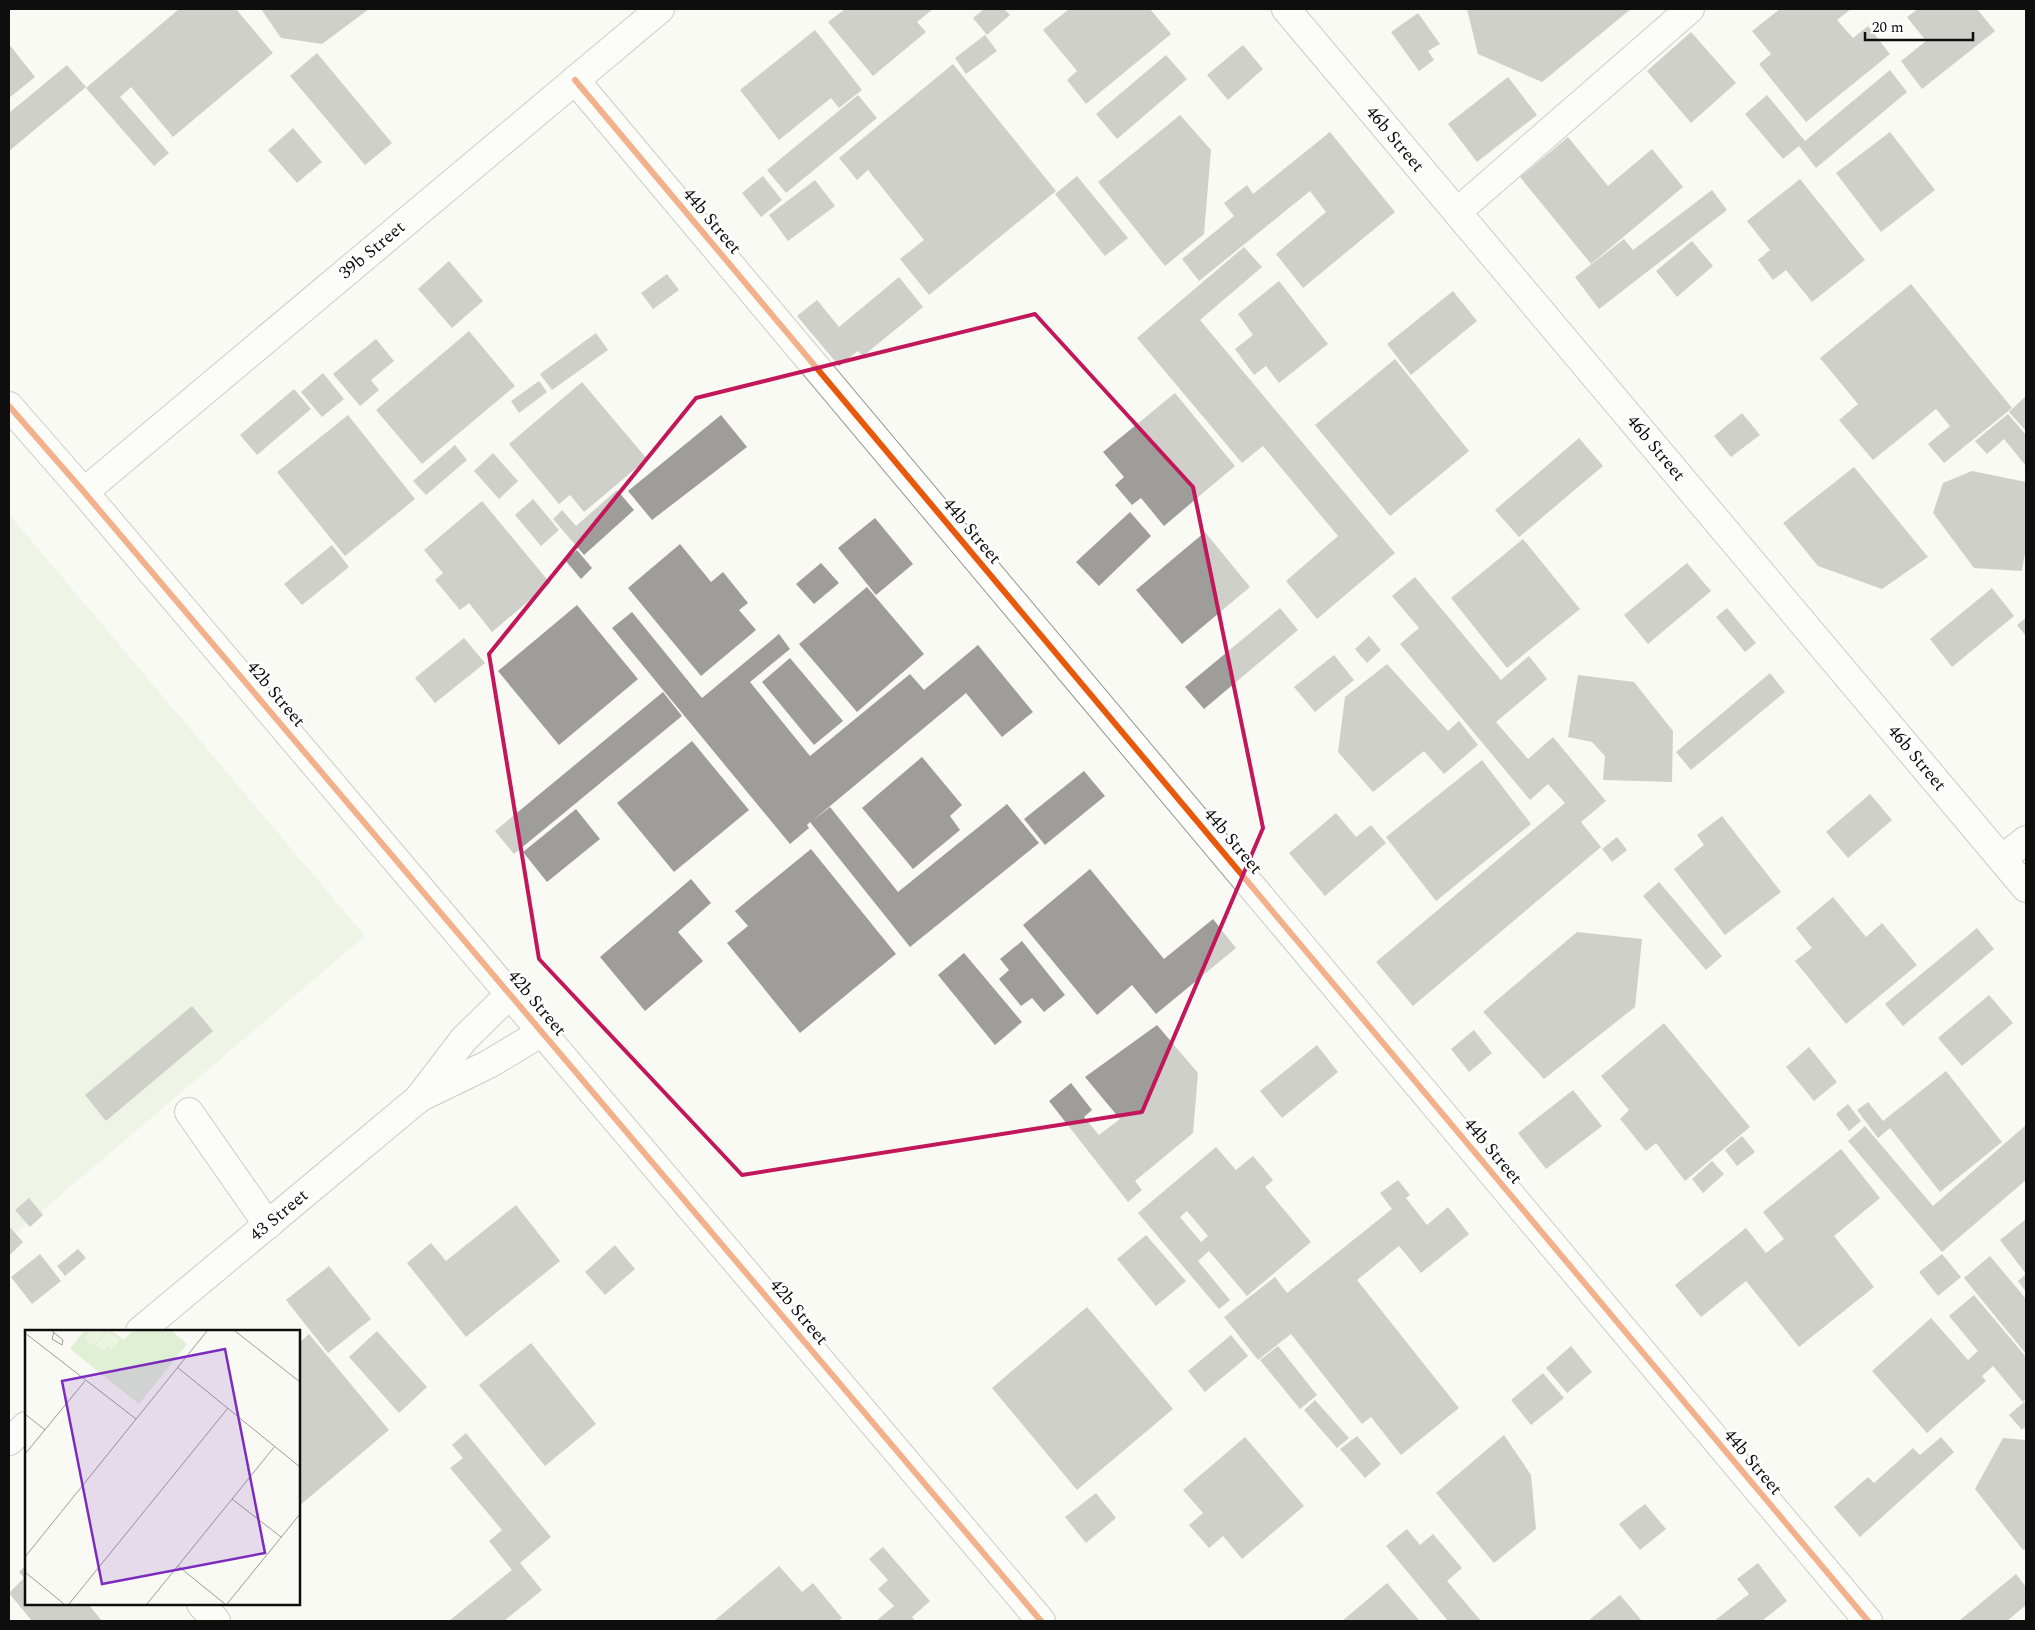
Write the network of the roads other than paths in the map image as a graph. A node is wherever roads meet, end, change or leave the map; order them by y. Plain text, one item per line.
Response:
1 (660, 9) edge
2 (1286, 9) edge
3 (1690, 9) edge
4 (575, 80) junction
5 (1457, 212) junction
6 (9, 406) edge
7 (84, 492) junction
8 (2026, 840) edge
9 (2002, 859) junction
10 (2026, 888) edge
11 (510, 994) junction
12 (542, 1032) junction
13 (418, 1099) junction
14 (189, 1112) dead end
15 (268, 1225) junction
16 (141, 1330) edge
17 (25, 1427) edge
18 (9, 1441) edge
19 (203, 1605) edge
20 (216, 1621) edge
21 (1041, 1621) edge
22 (1868, 1621) edge

1 - 4 street, 39b Street
2 - 5 street, 46b Street
3 - 5 street
4 - 7 street, 39b Street
4 - 22 street, 44b Street
5 - 9 street, 46b Street
6 - 7 street, 42b Street
7 - 11 street, 42b Street
8 - 9 street
9 - 10 street, 46b Street
11 - 12 street, 42b Street
11 - 13 street, 43 Street
12 - 13 street, 43 Street
12 - 21 street, 42b Street
13 - 15 street, 43 Street
14 - 15 street
15 - 16 street, 43 Street
17 - 18 street
19 - 20 street

